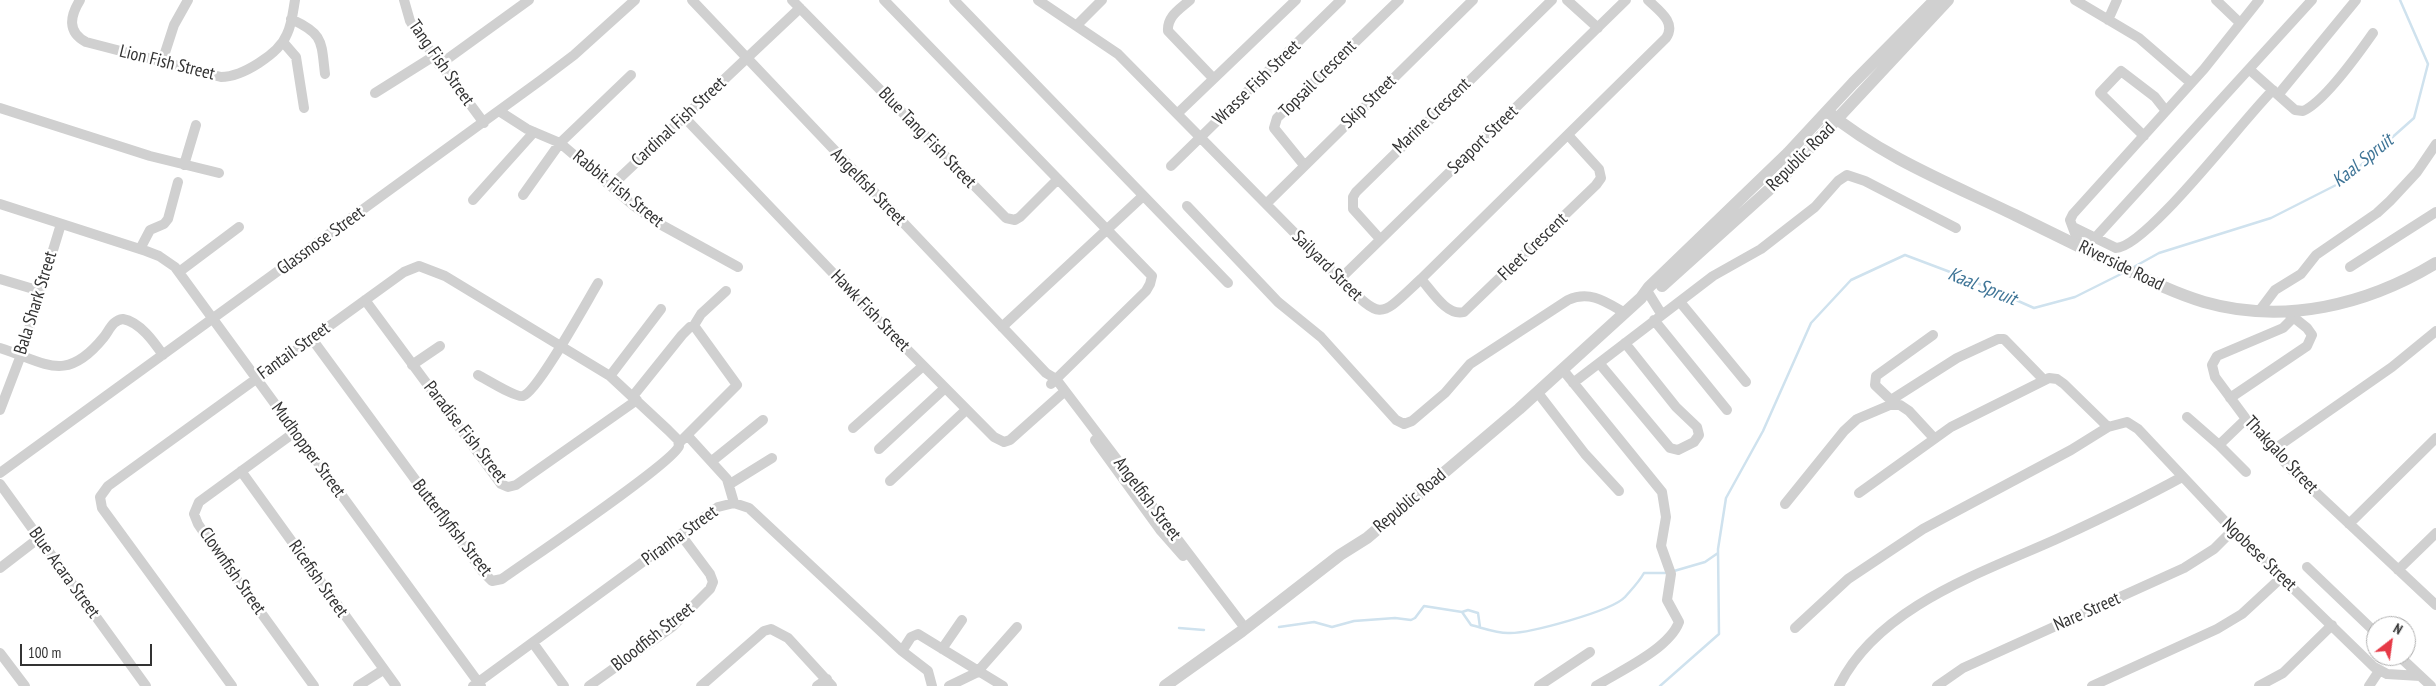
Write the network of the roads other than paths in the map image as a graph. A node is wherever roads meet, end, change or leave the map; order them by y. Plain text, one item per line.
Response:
1 (80, 0) edge
2 (188, 0) edge
3 (295, 0) edge
4 (404, 0) edge
5 (529, 0) edge
6 (635, 0) edge
7 (692, 0) edge
8 (792, 0) edge
9 (884, 0) edge
10 (954, 0) edge
11 (1038, 0) edge
12 (1102, 0) edge
13 (1190, 0) edge
14 (1296, 0) edge
15 (1341, 0) edge
16 (1399, 0) edge
17 (1473, 0) edge
18 (1552, 0) edge
19 (1567, 0) edge
20 (1626, 0) edge
21 (1648, 0) edge
22 (1935, 0) edge
23 (1948, 0) edge
24 (2075, 0) edge
25 (2117, 0) edge
26 (2216, 0) edge
27 (2259, 0) edge
28 (2312, 0) edge
29 (2356, 0) edge
30 (800, 8) junction
31 (291, 19) junction
32 (2108, 20) junction
33 (2240, 23) junction
34 (1077, 25) junction
35 (1598, 28) junction
36 (2373, 33) dead end
37 (283, 42) junction
38 (747, 59) junction
39 (436, 60) junction
40 (162, 62) junction
41 (2250, 70) junction
42 (325, 74) dead end
43 (632, 76) dead end
44 (1213, 78) junction
45 (2191, 83) junction
46 (375, 93) dead end
47 (2276, 93) junction
48 (0, 108) edge
49 (304, 108) dead end
50 (2166, 110) junction
51 (499, 111) junction
52 (1827, 111) junction
53 (1178, 113) junction
54 (684, 117) junction
55 (1838, 120) junction
56 (484, 123) junction
57 (196, 125) dead end
58 (534, 132) junction
59 (1568, 135) junction
60 (2144, 136) junction
61 (1200, 138) junction
62 (560, 144) junction
63 (2436, 144) edge
64 (184, 165) junction
65 (1304, 165) junction
66 (1171, 166) dead end
67 (219, 172) dead end
68 (1058, 179) junction
69 (178, 182) dead end
70 (611, 186) junction
71 (522, 195) dead end
72 (1143, 196) junction
73 (473, 200) dead end
74 (0, 204) edge
75 (1266, 204) junction
76 (1187, 206) dead end
77 (2436, 212) edge
78 (61, 224) junction
79 (239, 227) dead end
80 (2073, 227) junction
81 (1956, 228) dead end
82 (1108, 230) junction
83 (1380, 239) junction
84 (2094, 240) junction
85 (2080, 247) junction
86 (140, 249) junction
87 (2436, 263) edge
88 (738, 267) dead end
89 (2350, 267) dead end
90 (179, 272) junction
91 (0, 279) edge
92 (1421, 279) junction
93 (1340, 280) junction
94 (598, 283) dead end
95 (1228, 283) dead end
96 (726, 291) dead end
97 (40, 292) junction
98 (1645, 296) junction
99 (365, 300) junction
100 (1680, 302) junction
101 (661, 309) dead end
102 (2260, 310) junction
103 (1625, 313) junction
104 (2292, 314) junction
105 (214, 318) junction
106 (1658, 318) junction
107 (693, 326) junction
108 (1002, 327) junction
109 (2436, 331) edge
110 (1933, 335) dead end
111 (312, 338) junction
112 (1625, 343) junction
113 (561, 345) junction
114 (440, 346) dead end
115 (0, 348) edge
116 (21, 355) junction
117 (163, 355) junction
118 (1599, 363) junction
119 (412, 365) junction
120 (923, 366) junction
121 (1563, 370) junction
122 (478, 375) dead end
123 (610, 376) junction
124 (257, 378) junction
125 (2044, 380) junction
126 (1054, 382) junction
127 (1746, 382) dead end
128 (1574, 383) junction
129 (945, 388) junction
130 (1063, 393) junction
131 (1538, 393) junction
132 (635, 398) junction
133 (2230, 398) junction
134 (1893, 402) junction
135 (0, 410) edge
136 (966, 410) junction
137 (1727, 410) dead end
138 (2187, 417) dead end
139 (2246, 419) junction
140 (763, 420) dead end
141 (2108, 427) junction
142 (853, 428) dead end
143 (295, 432) junction
144 (687, 435) junction
145 (1933, 437) junction
146 (2436, 438) edge
147 (2219, 445) junction
148 (678, 446) junction
149 (879, 449) dead end
150 (2273, 450) junction
151 (772, 458) dead end
152 (712, 461) junction
153 (241, 471) junction
154 (2246, 472) dead end
155 (0, 473) edge
156 (2182, 477) junction
157 (890, 481) dead end
158 (0, 484) edge
159 (730, 484) junction
160 (1619, 491) dead end
161 (1859, 493) dead end
162 (734, 502) junction
163 (1785, 504) dead end
164 (2349, 524) junction
165 (2233, 530) junction
166 (2436, 532) edge
167 (681, 535) junction
168 (39, 538) junction
169 (2307, 567) dead end
170 (0, 568) edge
171 (2398, 570) junction
172 (2282, 577) junction
173 (2436, 605) edge
174 (962, 620) dead end
175 (2366, 623) edge
176 (2332, 625) junction
177 (1017, 627) dead end
178 (1795, 628) dead end
179 (1243, 630) junction
180 (532, 643) junction
181 (942, 649) junction
182 (902, 652) junction
183 (1590, 652) dead end
184 (0, 653) edge
185 (2410, 666) edge
186 (383, 670) junction
187 (979, 671) junction
188 (2379, 671) junction
189 (2420, 676) junction
190 (830, 682) edge
191 (1552, 683) edge
192 (477, 685) edge
193 (24, 686) edge
194 (146, 686) edge
195 (232, 686) edge
196 (314, 686) edge
197 (358, 686) edge
198 (396, 686) edge
199 (564, 686) edge
200 (589, 686) edge
201 (700, 686) edge
202 (817, 686) edge
203 (932, 686) edge
204 (949, 686) edge
205 (1003, 686) edge
206 (1165, 686) edge
207 (1539, 686) edge
208 (1596, 686) edge
209 (1840, 686) edge
210 (1937, 686) edge
211 (2092, 686) edge
212 (2259, 686) edge
213 (2369, 686) edge
214 (2431, 686) edge

1 - 40 street, Lion Fish Street
2 - 40 street
3 - 31 street, Lion Fish Street
4 - 39 street, Tang Fish Street
5 - 39 street
6 - 51 street, Glassnose Street
7 - 38 street, Angelfish Street
8 - 30 street, Blue Tang Fish Street
9 - 68 street
10 - 72 street
11 - 34 street, Sailyard Street
12 - 34 street
13 - 44 street
14 - 44 street
15 - 61 street, Wrasse Fish Street
16 - 65 street, Topsail Crescent
17 - 65 street, Skip Street
18 - 83 street, Marine Crescent
19 - 35 street
20 - 35 street, Seaport Street
21 - 59 street, Sailyard Street
22 - 52 street, Republic Road
23 - 55 street, Republic Road
24 - 32 street
25 - 32 street
26 - 33 street
27 - 33 street
28 - 41 street
29 - 47 street
30 - 38 street
30 - 68 street, Blue Tang Fish Street
31 - 37 street, Lion Fish Street
31 - 42 street
32 - 45 street
33 - 45 street
34 - 53 street, Sailyard Street
35 - 83 street, Seaport Street
36 - 47 street
37 - 40 street, Lion Fish Street
37 - 49 street
38 - 54 street, Cardinal Fish Street
38 - 108 street, Angelfish Street
39 - 46 street
39 - 56 street, Tang Fish Street
41 - 47 street
41 - 84 street
43 - 62 street
44 - 53 street
45 - 50 street
47 - 84 street
48 - 64 street
50 - 60 street
50 - 60 street
51 - 56 street, Glassnose Street
51 - 58 street, Rabbit Fish Street
52 - 55 street, Riverside Road
52 - 98 street, Republic Road
53 - 61 street, Sailyard Street
54 - 70 street, Cardinal Fish Street
54 - 120 street, Hawk Fish Street
55 - 85 street, Riverside Road
55 - 98 street, Republic Road
56 - 105 street, Glassnose Street
57 - 64 street
58 - 62 street, Rabbit Fish Street
58 - 73 street
59 - 92 street, Sailyard Street
59 - 92 street, Fleet Crescent
60 - 80 street
61 - 66 street, Wrasse Fish Street
61 - 75 street, Sailyard Street
62 - 70 street, Rabbit Fish Street
62 - 71 street
63 - 102 street
64 - 67 street
65 - 75 street, Skip Street
68 - 82 street
69 - 86 street
70 - 88 street, Rabbit Fish Street
72 - 82 street
72 - 95 street
74 - 78 street, Mudhopper Street
75 - 93 street, Sailyard Street
76 - 103 street
77 - 89 street
78 - 86 street, Mudhopper Street
78 - 97 street, Bala Shark Street
79 - 90 street
80 - 84 street
80 - 85 street
81 - 100 street
82 - 108 street
82 - 126 street
83 - 93 street, Seaport Street
85 - 102 street, Riverside Road
86 - 90 street, Mudhopper Street
87 - 104 street, Riverside Road
90 - 105 street, Mudhopper Street
91 - 97 street
92 - 93 street, Sailyard Street
94 - 113 street
96 - 107 street
97 - 116 street, Bala Shark Street
98 - 103 street, Republic Road
98 - 106 street
99 - 111 street, Fantail Street
99 - 113 street, Fantail Street
99 - 119 street, Paradise Fish Street
100 - 106 street
100 - 127 street
101 - 123 street
102 - 104 street, Riverside Road
103 - 121 street, Republic Road
104 - 133 street
104 - 133 street, Thakgalo Street
105 - 117 street, Glassnose Street
105 - 124 street, Mudhopper Street
106 - 112 street
106 - 137 street
107 - 132 street
107 - 144 street
108 - 126 street, Angelfish Street
109 - 150 street
110 - 134 street
111 - 124 street, Fantail Street
111 - 148 street, Butterflyfish Street
112 - 118 street
112 - 118 street
113 - 122 street
113 - 123 street, Fantail Street
114 - 119 street
115 - 116 street
116 - 117 street
116 - 135 street, Bala Shark Street
117 - 155 street, Glassnose Street
118 - 128 street
119 - 132 street, Paradise Fish Street
120 - 129 street, Hawk Fish Street
120 - 142 street
121 - 128 street
121 - 131 street, Republic Road
123 - 132 street, Fantail Street
124 - 143 street, Mudhopper Street
124 - 195 street, Fantail Street
125 - 134 street
125 - 141 street
125 - 145 street
126 - 130 street, Angelfish Street
128 - 208 street
129 - 136 street, Hawk Fish Street
129 - 149 street
130 - 136 street, Hawk Fish Street
130 - 179 street, Angelfish Street
131 - 160 street
131 - 179 street, Republic Road
132 - 148 street, Fantail Street
133 - 139 street, Thakgalo Street
134 - 145 street
134 - 163 street
136 - 157 street
138 - 147 street
139 - 147 street
139 - 150 street, Thakgalo Street
140 - 152 street
141 - 156 street, Ngobese Street
141 - 178 street
143 - 153 street, Clownfish Street
143 - 192 street, Mudhopper Street
144 - 148 street
144 - 152 street
145 - 161 street
146 - 164 street
147 - 154 street
150 - 164 street, Thakgalo Street
151 - 159 street
152 - 159 street
153 - 186 street, Ricefish Street
153 - 196 street, Clownfish Street
156 - 165 street, Ngobese Street
156 - 209 street
158 - 168 street, Blue Acara Street
159 - 162 street
162 - 167 street, Piranha Street
162 - 182 street, Piranha Street
164 - 171 street, Thakgalo Street
165 - 172 street, Ngobese Street
165 - 210 street, Nare Street
166 - 171 street
167 - 180 street, Piranha Street
167 - 200 street, Bloodfish Street
168 - 170 street
168 - 194 street, Blue Acara Street
169 - 175 street, Ngobese Street
171 - 173 street, Thakgalo Street
172 - 176 street, Ngobese Street
172 - 211 street
174 - 181 street
176 - 188 street, Ngobese Street
176 - 212 street
177 - 187 street
179 - 206 street, Republic Road
180 - 192 street, Piranha Street
180 - 199 street
181 - 182 street
181 - 187 street
182 - 203 street, Piranha Street
183 - 191 street
184 - 193 street
185 - 189 street
186 - 197 street
186 - 198 street, Ricefish Street
187 - 204 street
187 - 205 street
188 - 189 street
188 - 213 street
189 - 214 street
190 - 201 street
190 - 202 street
191 - 207 street

